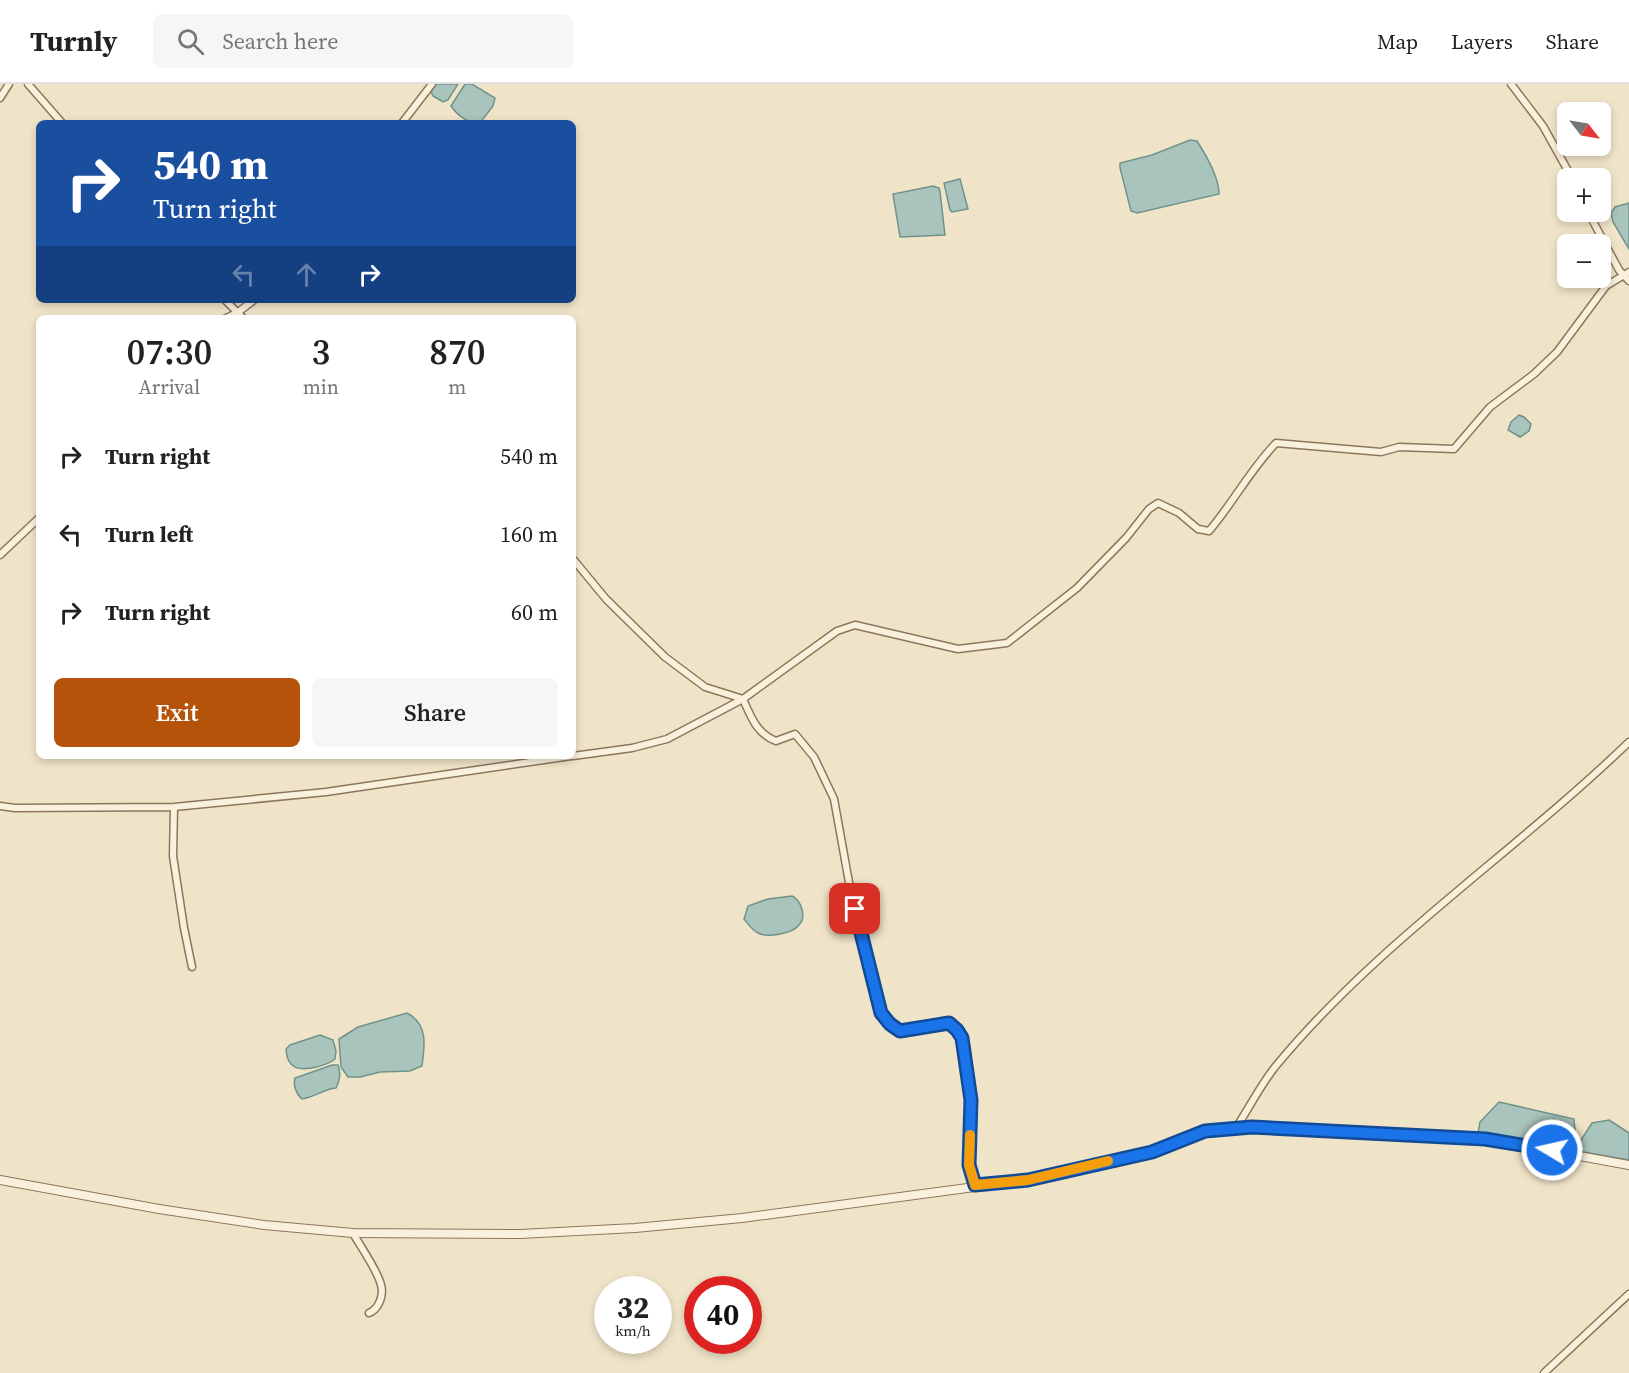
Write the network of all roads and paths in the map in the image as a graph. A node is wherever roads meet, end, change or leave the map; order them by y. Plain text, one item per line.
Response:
1 (9, 84) edge
2 (28, 84) edge
3 (432, 84) edge
4 (1511, 84) edge
5 (0, 98) edge
6 (59, 120) edge
7 (404, 120) edge
8 (1566, 168) edge
9 (1594, 222) edge
10 (1626, 273) edge
11 (1629, 281) edge
12 (228, 303) edge
13 (251, 303) edge
14 (239, 315) edge
15 (241, 315) edge
16 (36, 521) edge
17 (0, 555) edge
18 (576, 564) edge
19 (743, 699) junction
20 (1629, 742) edge
21 (576, 755) edge
22 (552, 759) edge
23 (0, 806) edge
24 (174, 807) junction
25 (192, 967) dead end
26 (1236, 1128) junction
27 (1629, 1165) edge
28 (0, 1180) edge
29 (975, 1185) junction
30 (353, 1233) junction
31 (1629, 1294) edge
32 (369, 1313) dead end
33 (1544, 1373) edge

1 - 5 street
2 - 6 street
3 - 7 street
4 - 8 street
9 - 10 street
10 - 11 street
10 - 19 street
12 - 14 street
13 - 15 street
16 - 17 street
18 - 19 street
19 - 21 street
19 - 29 street
20 - 26 street
22 - 24 street
23 - 24 street
24 - 25 street
26 - 27 street
26 - 29 street
28 - 30 street
29 - 30 street
30 - 32 street
31 - 33 street

